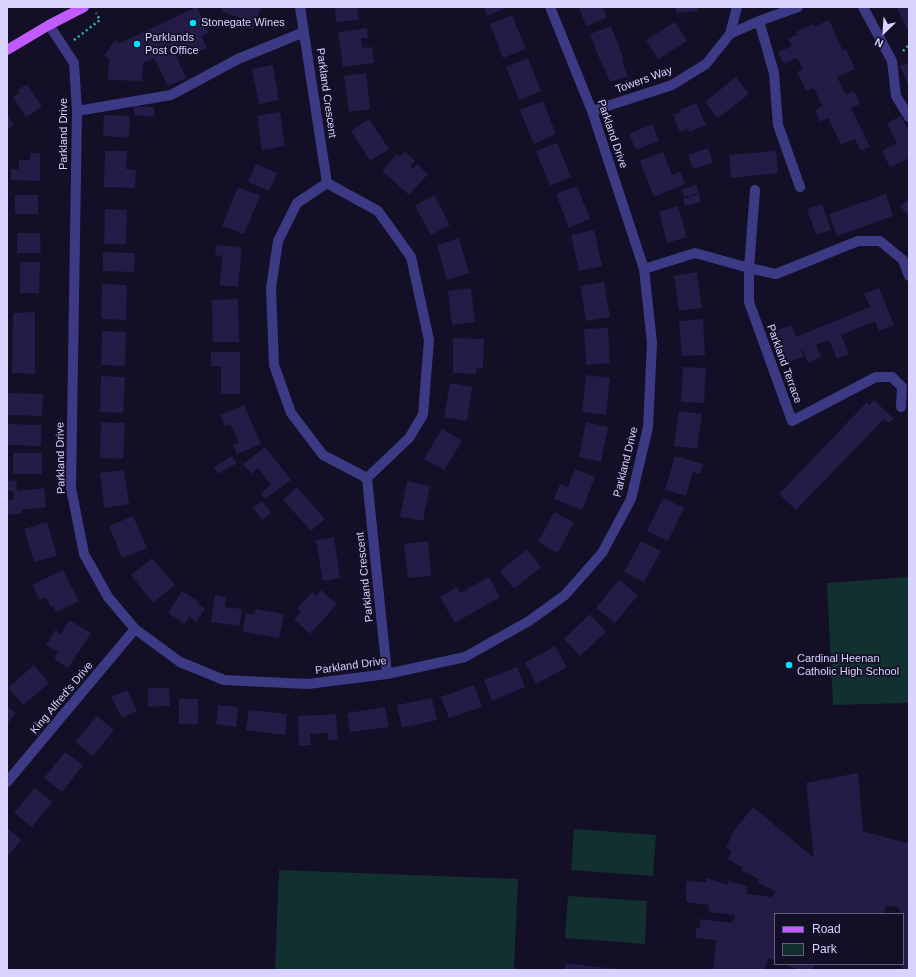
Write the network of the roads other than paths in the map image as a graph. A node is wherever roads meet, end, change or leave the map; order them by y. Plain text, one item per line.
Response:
1 (84, 7) edge
2 (300, 7) edge
3 (550, 7) edge
4 (737, 7) edge
5 (798, 7) edge
6 (863, 7) edge
7 (758, 21) junction
8 (49, 25) junction
9 (304, 32) junction
10 (730, 34) junction
11 (7, 50) edge
12 (77, 111) junction
13 (592, 111) junction
14 (909, 117) edge
15 (327, 183) junction
16 (800, 187) dead end
17 (755, 190) dead end
18 (749, 268) junction
19 (644, 269) junction
20 (909, 276) edge
21 (901, 407) dead end
22 (367, 478) junction
23 (135, 629) junction
24 (387, 674) junction
25 (7, 782) edge

1 - 8 main road
2 - 9 street, Parkland Crescent
3 - 13 street, Parkland Drive
4 - 10 street, Towers Way
5 - 7 street
6 - 14 street
7 - 10 street
7 - 16 street
8 - 11 main road
8 - 12 street, Parkland Drive
9 - 12 street
9 - 15 street, Parkland Crescent
10 - 13 street, Towers Way
12 - 23 street, Parkland Drive
13 - 19 street, Parkland Drive
15 - 22 street
15 - 22 street
17 - 18 street, Parkland Terrace
18 - 19 street
18 - 20 street
18 - 21 street, Parkland Terrace
19 - 24 street, Parkland Drive
22 - 24 street, Parkland Crescent
23 - 24 street, Parkland Drive
23 - 25 street, King Alfred's Drive

